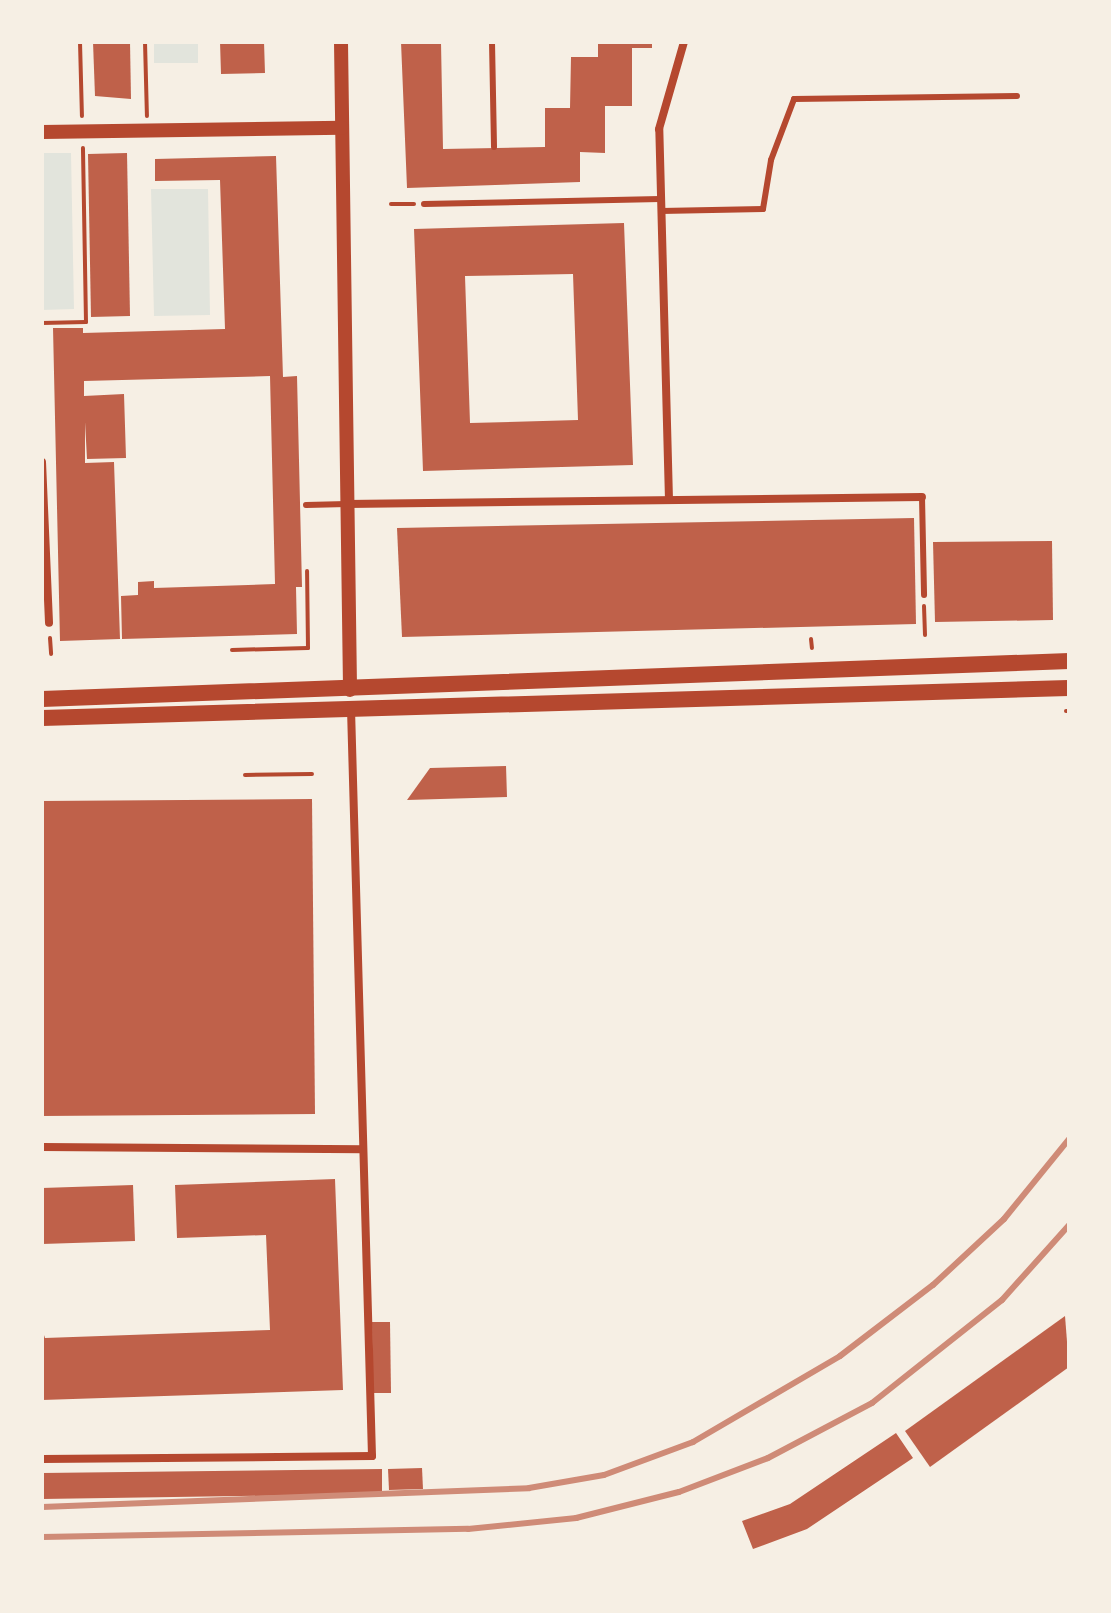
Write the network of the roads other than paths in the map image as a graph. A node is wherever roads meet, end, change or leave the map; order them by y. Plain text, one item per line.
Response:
1 (341, 42) edge
2 (492, 42) edge
3 (684, 42) edge
4 (1017, 96) dead end
5 (342, 128) junction
6 (42, 132) edge
7 (494, 147) dead end
8 (660, 199) junction
9 (424, 204) road end
10 (661, 211) junction
11 (42, 462) edge
12 (922, 497) joint
13 (669, 500) junction
14 (347, 504) junction
15 (306, 505) dead end
16 (924, 595) road end
17 (49, 623) dead end
18 (1069, 661) edge
19 (1069, 688) edge
20 (350, 690) junction
21 (42, 699) edge
22 (351, 709) junction
23 (48, 718) edge
24 (42, 1147) edge
25 (363, 1149) junction
26 (42, 1459) edge

1 - 5 street
2 - 7 lane
3 - 8 street
4 - 10 lane
5 - 6 street
5 - 14 street
8 - 9 lane
8 - 10 street
10 - 13 street
11 - 17 street
12 - 13 street
12 - 16 lane
13 - 14 street
14 - 15 lane
14 - 20 street
18 - 20 main road
19 - 22 main road
20 - 21 main road
22 - 23 main road
22 - 25 street
24 - 25 street
25 - 26 street

